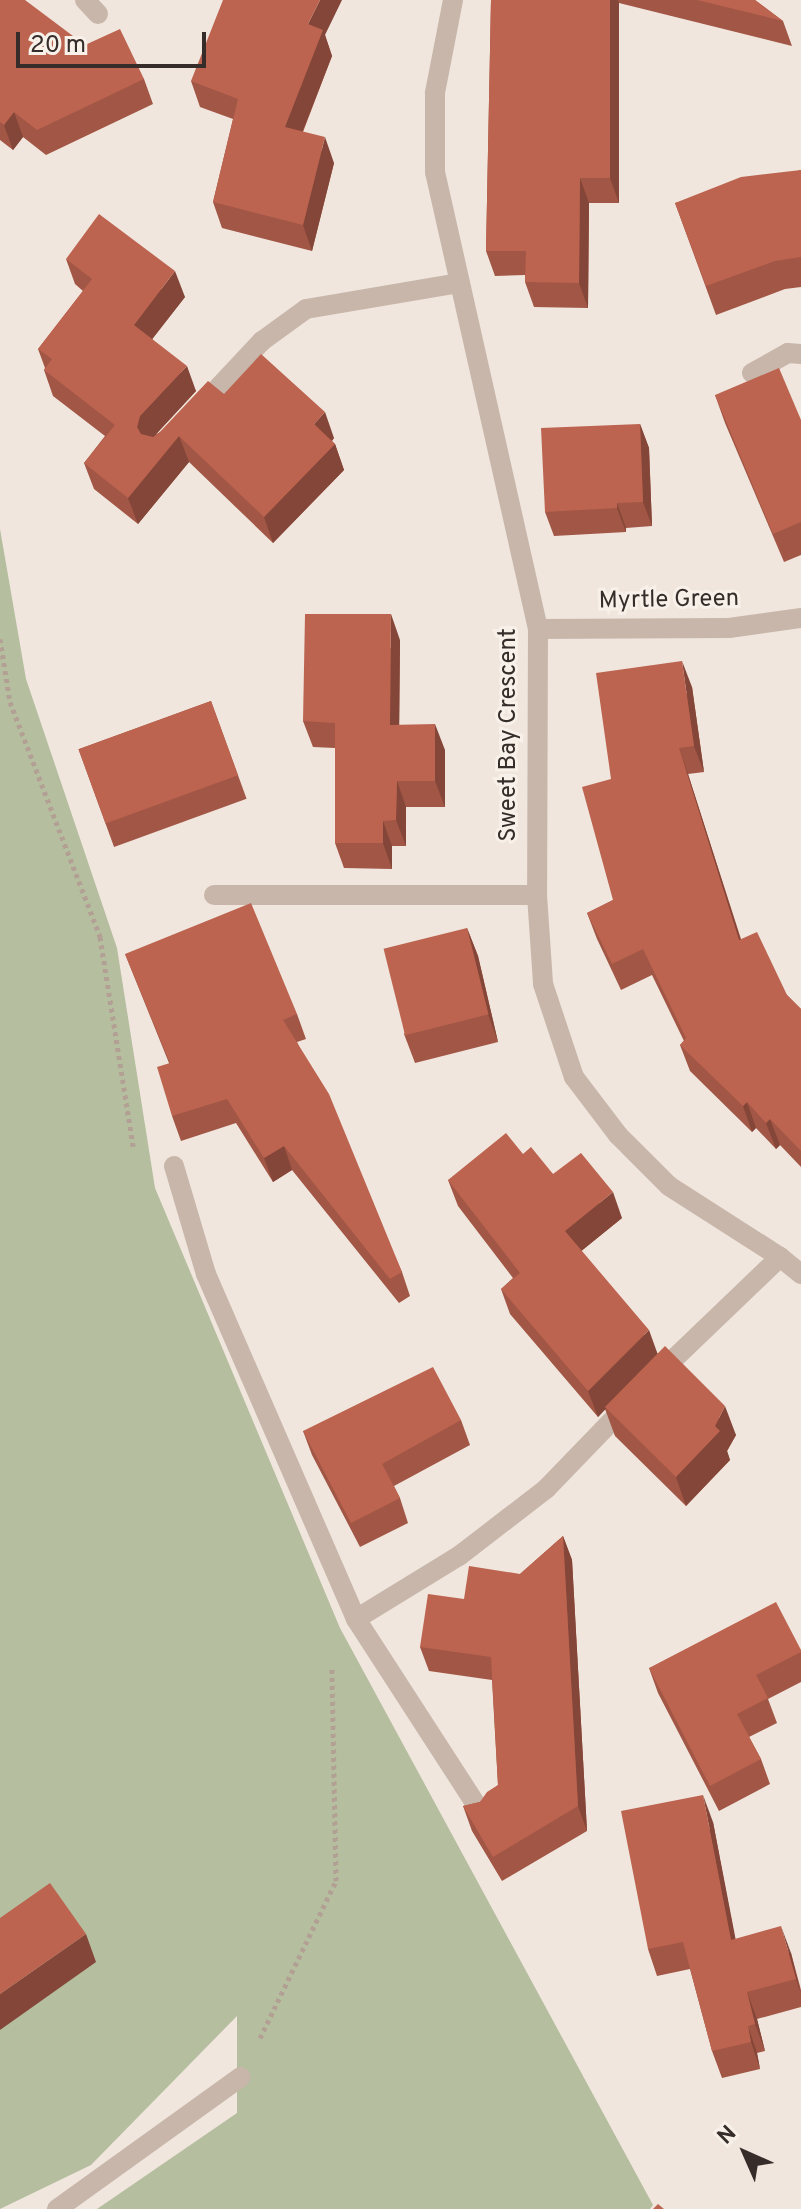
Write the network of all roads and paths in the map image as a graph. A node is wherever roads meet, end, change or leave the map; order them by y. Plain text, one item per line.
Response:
1 (453, 0) edge
2 (460, 283) junction
3 (801, 354) edge
4 (752, 373) dead end
5 (190, 417) edge
6 (801, 618) edge
7 (538, 629) junction
8 (214, 895) dead end
9 (537, 895) junction
10 (174, 1166) dead end
11 (780, 1257) junction
12 (801, 1274) edge
13 (356, 1619) junction
14 (483, 1815) edge
15 (241, 2077) dead end
16 (57, 2209) edge

1 - 2 street, Sweet Bay Crescent
2 - 5 street
2 - 7 street, Sweet Bay Crescent
3 - 4 street
6 - 7 street, Myrtle Green
7 - 9 street, Sweet Bay Crescent
8 - 9 street
9 - 11 street, Sweet Bay Crescent
10 - 13 street
11 - 12 street, Sweet Bay Crescent
11 - 13 street
13 - 14 street
15 - 16 street

